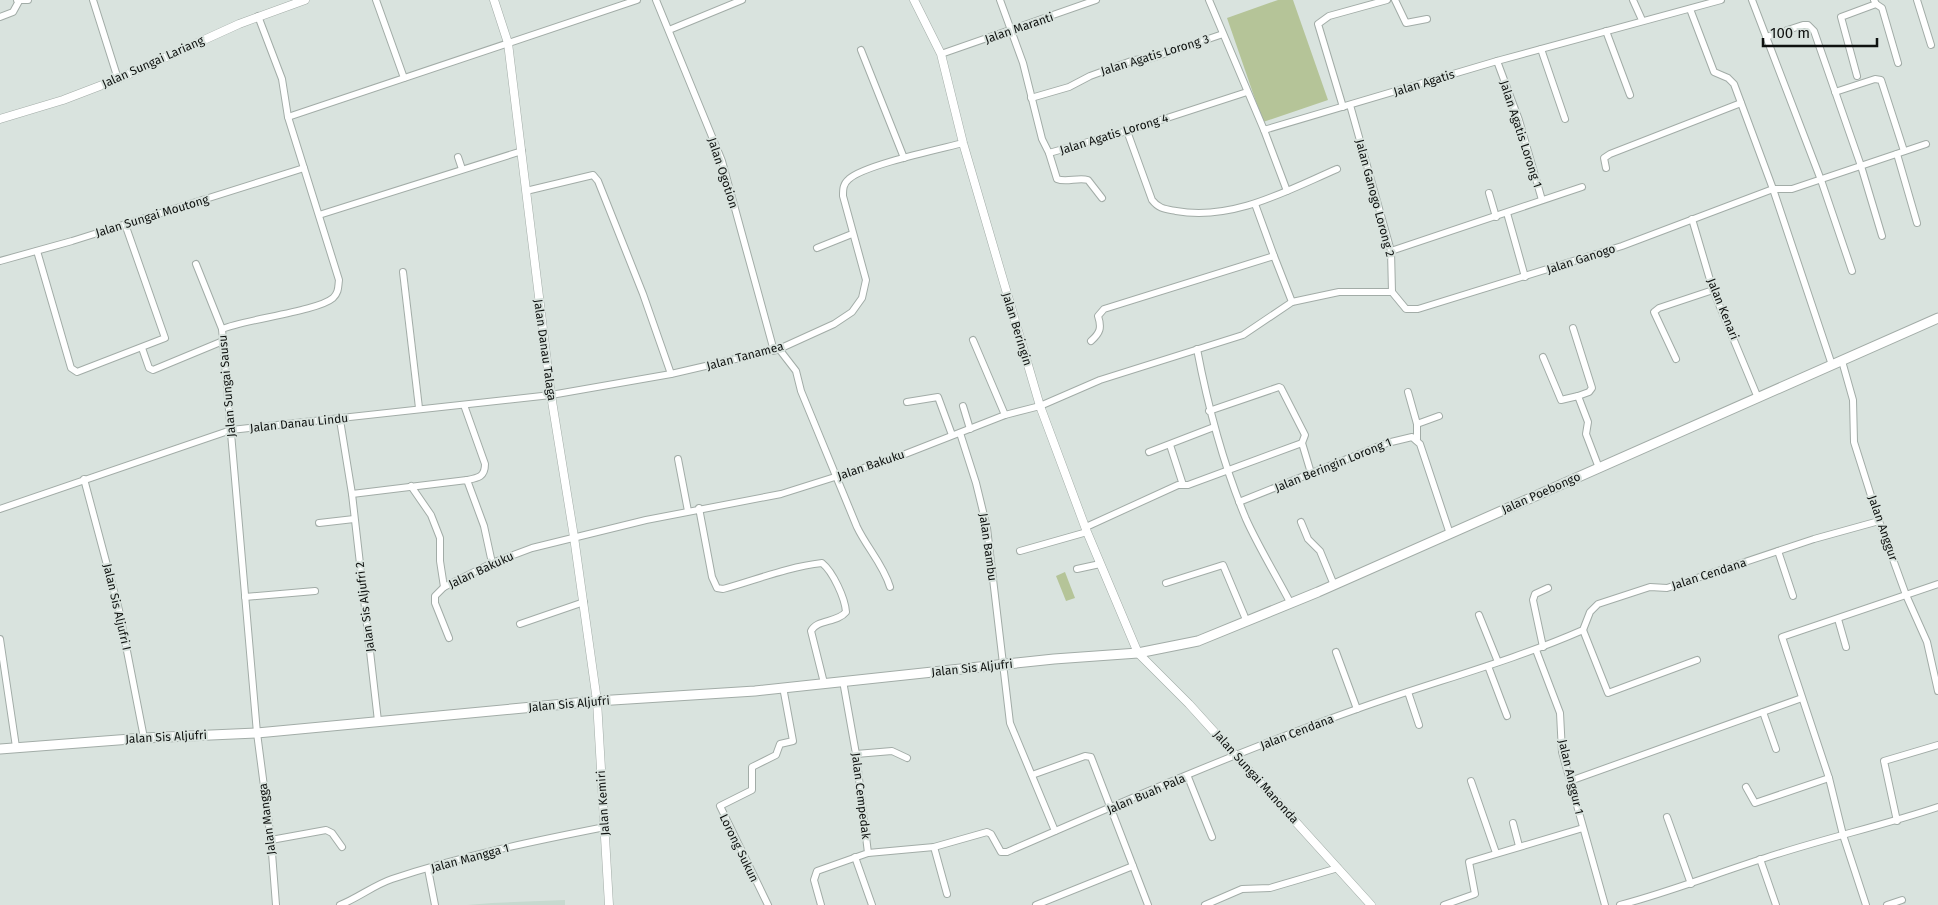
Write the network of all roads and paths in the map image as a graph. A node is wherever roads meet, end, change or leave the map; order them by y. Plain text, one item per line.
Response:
1 (18, 0) edge
2 (28, 0) edge
3 (93, 0) edge
4 (305, 0) edge
5 (376, 0) edge
6 (494, 0) edge
7 (637, 0) edge
8 (656, 0) edge
9 (742, 0) edge
10 (914, 0) edge
11 (1000, 0) edge
12 (1096, 0) edge
13 (1210, 0) edge
14 (1387, 0) edge
15 (1395, 0) edge
16 (1633, 0) edge
17 (1721, 0) edge
18 (1752, 0) edge
19 (1917, 0) edge
20 (1875, 2) edge
21 (1690, 9) junction
22 (258, 16) junction
23 (0, 17) edge
24 (1427, 19) dead end
25 (1642, 20) junction
26 (668, 30) junction
27 (1013, 30) junction
28 (1606, 31) junction
29 (1223, 34) junction
30 (1766, 37) junction
31 (508, 43) junction
32 (1931, 45) dead end
33 (1541, 49) junction
34 (861, 50) dead end
35 (941, 54) junction
36 (1497, 60) junction
37 (1898, 63) dead end
38 (1857, 76) dead end
39 (404, 78) junction
40 (118, 79) junction
41 (1247, 92) junction
42 (1835, 92) junction
43 (1630, 95) dead end
44 (1031, 98) junction
45 (1741, 103) junction
46 (1350, 105) junction
47 (1343, 108) junction
48 (288, 117) junction
49 (0, 119) edge
50 (1565, 119) dead end
51 (1264, 130) junction
52 (1127, 131) junction
53 (963, 143) junction
54 (1926, 144) dead end
55 (522, 151) junction
56 (1900, 152) junction
57 (1049, 153) junction
58 (458, 157) dead end
59 (904, 158) junction
60 (1861, 166) junction
61 (304, 168) junction
62 (1606, 168) dead end
63 (462, 169) junction
64 (1337, 169) dead end
65 (1821, 180) junction
66 (1582, 187) dead end
67 (1773, 189) junction
68 (526, 191) junction
69 (1287, 191) junction
70 (1489, 193) dead end
71 (1102, 198) dead end
72 (1542, 200) junction
73 (1254, 204) junction
74 (1507, 213) junction
75 (319, 215) junction
76 (1496, 217) junction
77 (1692, 219) junction
78 (1917, 223) dead end
79 (125, 224) junction
80 (852, 234) junction
81 (1882, 236) dead end
82 (817, 248) dead end
83 (37, 251) junction
84 (1391, 251) junction
85 (1274, 256) junction
86 (0, 261) edge
87 (196, 264) dead end
88 (1852, 271) dead end
89 (403, 272) dead end
90 (1525, 277) junction
91 (1713, 290) junction
92 (1392, 292) junction
93 (1292, 302) junction
94 (1938, 318) edge
95 (1573, 328) dead end
96 (222, 329) junction
97 (973, 340) dead end
98 (223, 341) junction
99 (1091, 341) dead end
100 (142, 348) junction
101 (1197, 349) junction
102 (776, 350) junction
103 (1543, 357) dead end
104 (1676, 359) dead end
105 (1842, 361) junction
106 (1832, 365) junction
107 (671, 374) junction
108 (1408, 392) dead end
109 (550, 395) junction
110 (1578, 396) junction
111 (1758, 398) junction
112 (907, 402) dead end
113 (464, 405) junction
114 (963, 406) dead end
115 (1040, 406) junction
116 (419, 408) junction
117 (1210, 411) junction
118 (1006, 415) junction
119 (1439, 416) dead end
120 (340, 420) junction
121 (1417, 424) junction
122 (1214, 427) junction
123 (970, 429) junction
124 (231, 430) junction
125 (960, 432) junction
126 (952, 435) junction
127 (1417, 439) junction
128 (1302, 443) junction
129 (1170, 445) junction
130 (1149, 452) dead end
131 (678, 459) dead end
132 (1599, 468) junction
133 (1229, 471) junction
134 (1311, 473) junction
135 (837, 476) junction
136 (84, 479) junction
137 (467, 480) junction
138 (1183, 485) junction
139 (411, 486) junction
140 (352, 494) junction
141 (1239, 502) junction
142 (699, 508) junction
143 (0, 509) edge
144 (688, 511) junction
145 (354, 519) junction
146 (1880, 521) junction
147 (1301, 522) dead end
148 (320, 523) dead end
149 (1086, 529) junction
150 (1450, 534) junction
151 (574, 537) junction
152 (1020, 551) dead end
153 (1778, 551) junction
154 (492, 562) junction
155 (1100, 564) junction
156 (1078, 569) dead end
157 (1166, 583) dead end
158 (1938, 584) edge
159 (1334, 585) junction
160 (890, 586) dead end
161 (444, 587) junction
162 (1548, 588) dead end
163 (315, 591) dead end
164 (1906, 594) junction
165 (1793, 596) dead end
166 (245, 597) junction
167 (584, 602) junction
168 (1291, 604) junction
169 (1479, 615) dead end
170 (1838, 619) junction
171 (1248, 622) junction
172 (520, 624) dead end
173 (1583, 630) junction
174 (0, 638) edge
175 (449, 638) dead end
176 (1846, 647) dead end
177 (1540, 649) junction
178 (1336, 652) dead end
179 (1138, 653) junction
180 (1698, 660) dead end
181 (1498, 662) junction
182 (1003, 665) junction
183 (1488, 666) junction
184 (843, 682) junction
185 (824, 683) junction
186 (783, 687) junction
187 (1938, 691) edge
188 (1408, 692) junction
189 (1802, 698) junction
190 (597, 701) junction
191 (1357, 709) junction
192 (1763, 712) junction
193 (1507, 716) dead end
194 (378, 721) junction
195 (1419, 726) dead end
196 (257, 733) junction
197 (144, 738) junction
198 (1938, 745) edge
199 (16, 747) junction
200 (0, 748) edge
201 (1776, 749) dead end
202 (856, 754) junction
203 (1236, 754) junction
204 (907, 758) dead end
205 (1032, 775) junction
206 (1188, 777) junction
207 (1828, 778) junction
208 (1471, 781) dead end
209 (1570, 781) junction
210 (1746, 787) dead end
211 (1938, 807) edge
212 (1112, 808) junction
213 (1667, 817) dead end
214 (1897, 821) junction
215 (1513, 822) dead end
216 (605, 827) junction
217 (1583, 828) junction
218 (1054, 832) junction
219 (1843, 835) junction
220 (1212, 836) dead end
221 (271, 840) junction
222 (1519, 846) junction
223 (342, 847) dead end
224 (934, 847) junction
225 (868, 853) junction
226 (1496, 853) junction
227 (855, 857) junction
228 (1760, 860) junction
229 (1133, 866) junction
230 (1338, 868) junction
231 (428, 869) junction
232 (1691, 884) junction
233 (947, 894) dead end
234 (1902, 900) dead end
235 (276, 905) edge
236 (340, 905) edge
237 (435, 905) edge
238 (609, 905) edge
239 (768, 905) edge
240 (821, 905) edge
241 (872, 905) edge
242 (1036, 905) edge
243 (1148, 905) edge
244 (1205, 905) edge
245 (1371, 905) edge
246 (1444, 905) edge
247 (1605, 905) edge
248 (1620, 905) edge
249 (1776, 905) edge
250 (1866, 905) edge
251 (1887, 905) edge

1 - 2 street
1 - 23 street
3 - 40 street
4 - 22 street, Jalan Sungai Lariang
5 - 39 street
6 - 31 street, Jalan Danau Talaga
7 - 31 street
8 - 26 street, Jalan Ogotion
9 - 26 street
10 - 35 street, Jalan Beringin
11 - 27 street, Jalan Agatis Lorong 4
12 - 27 street, Jalan Maranti
13 - 29 street
14 - 47 street
15 - 24 street
16 - 25 street
17 - 21 street, Jalan Agatis
18 - 30 street
19 - 32 street
20 - 37 street
20 - 38 street
21 - 25 street, Jalan Agatis
21 - 45 street
22 - 40 street, Jalan Sungai Lariang
22 - 48 street, Jalan Sungai Sausu
25 - 28 street, Jalan Agatis
26 - 102 street, Jalan Ogotion
27 - 35 street, Jalan Maranti
27 - 44 street, Jalan Agatis Lorong 4
28 - 33 street, Jalan Agatis
28 - 43 street
29 - 41 street
29 - 44 street, Jalan Agatis Lorong 3
30 - 42 street
30 - 65 street
31 - 39 street
31 - 55 street, Jalan Danau Talaga
33 - 36 street, Jalan Agatis
33 - 50 street
34 - 59 street
35 - 53 street, Jalan Beringin
36 - 46 street, Jalan Agatis
36 - 72 street, Jalan Agatis Lorong 1
39 - 48 street
40 - 49 street, Jalan Sungai Lariang
41 - 51 street
41 - 52 street, Jalan Agatis Lorong 4
42 - 56 street
42 - 60 street
44 - 57 street, Jalan Agatis Lorong 4
45 - 62 street
45 - 67 street
46 - 47 street, Jalan Agatis
46 - 84 street, Jalan Ganogo Lorong 2
47 - 51 street, Jalan Agatis
48 - 61 street, Jalan Sungai Sausu
51 - 69 street
52 - 57 street, Jalan Agatis Lorong 4
52 - 73 street
53 - 59 street, Jalan Tanamea
53 - 115 street, Jalan Beringin
54 - 56 street, Jalan Ganogo
55 - 63 street
55 - 68 street, Jalan Danau Talaga
56 - 60 street, Jalan Ganogo
56 - 78 street
57 - 71 street
58 - 63 street
59 - 80 street, Jalan Tanamea
60 - 65 street, Jalan Ganogo
60 - 81 street
61 - 75 street, Jalan Sungai Sausu
61 - 79 street, Jalan Sungai Moutong
63 - 75 street
64 - 69 street
65 - 67 street, Jalan Ganogo
65 - 88 street
66 - 72 street
67 - 77 street, Jalan Ganogo
67 - 106 street
68 - 107 street
68 - 109 street, Jalan Danau Talaga
69 - 73 street
70 - 76 street
72 - 74 street, Jalan Agatis Lorong 1
73 - 85 street
74 - 76 street, Jalan Agatis Lorong 1
74 - 90 street
75 - 96 street, Jalan Sungai Sausu
76 - 84 street, Jalan Agatis Lorong 1
77 - 90 street, Jalan Ganogo
77 - 91 street, Jalan Kenari
79 - 83 street, Jalan Sungai Moutong
79 - 100 street
80 - 82 street
80 - 102 street, Jalan Tanamea
83 - 86 street, Jalan Sungai Moutong
83 - 100 street
84 - 92 street, Jalan Ganogo Lorong 2
85 - 93 street
85 - 99 street
87 - 96 street
89 - 116 street
90 - 92 street, Jalan Ganogo
91 - 104 street
91 - 111 street, Jalan Kenari
92 - 93 street, Jalan Bakuku
93 - 101 street, Jalan Bakuku
94 - 105 main road, Jalan Poebongo
95 - 110 street
96 - 98 street, Jalan Sungai Sausu
97 - 118 street
98 - 100 street
98 - 124 street, Jalan Sungai Sausu
101 - 115 street, Jalan Bakuku
101 - 117 street
102 - 107 street, Jalan Tanamea
102 - 135 street
103 - 110 street
105 - 106 main road, Jalan Poebongo
105 - 146 street, Jalan Anggur
106 - 111 main road, Jalan Poebongo
107 - 109 street, Jalan Tanamea
108 - 121 street
109 - 113 street, Jalan Danau Lindu
109 - 151 street, Jalan Danau Talaga
110 - 132 street
111 - 132 main road, Jalan Poebongo
112 - 126 street
113 - 116 street, Jalan Danau Lindu
113 - 137 street
114 - 123 street
115 - 118 street, Jalan Bakuku
115 - 149 street, Jalan Beringin
116 - 120 street, Jalan Danau Lindu
117 - 122 street
117 - 128 street
118 - 123 street, Jalan Bakuku
119 - 121 street
120 - 124 street, Jalan Danau Lindu
120 - 140 street, Jalan Sis Aljufri 2
121 - 127 street
122 - 129 street
122 - 133 street
123 - 125 street, Jalan Bakuku
124 - 136 street, Jalan Danau Lindu
124 - 166 street, Jalan Sungai Sausu
125 - 126 street, Jalan Bakuku
125 - 182 street, Jalan Bambu
126 - 135 street, Jalan Bakuku
127 - 134 street, Jalan Beringin Lorong 1
127 - 150 street
128 - 133 street
128 - 134 street
129 - 130 street
129 - 138 street
131 - 144 street
132 - 150 main road, Jalan Poebongo
133 - 138 street
133 - 141 street
134 - 141 street, Jalan Beringin Lorong 1
135 - 142 street, Jalan Bakuku
135 - 160 street
136 - 143 street, Jalan Danau Lindu
136 - 197 street, Jalan Sis Aljufri I
137 - 139 street
137 - 154 street
138 - 149 street
139 - 140 street
139 - 161 street, Jalan Bakuku
140 - 145 street, Jalan Sis Aljufri 2
141 - 168 street
142 - 144 street, Jalan Bakuku
142 - 185 street
144 - 151 street, Jalan Bakuku
145 - 148 street
145 - 194 street, Jalan Sis Aljufri 2
146 - 153 street, Jalan Cendana
146 - 164 street, Jalan Anggur
147 - 159 street
149 - 152 street
149 - 155 street, Jalan Beringin
150 - 159 main road, Jalan Poebongo
151 - 154 street, Jalan Bakuku
151 - 167 street, Jalan Danau Talaga
153 - 165 street
153 - 173 street, Jalan Cendana
154 - 161 street, Jalan Bakuku
155 - 156 street
155 - 179 street, Jalan Beringin
157 - 171 street
158 - 164 street
159 - 168 main road, Jalan Poebongo
161 - 175 street
162 - 177 street, Jalan Anggur 1
163 - 166 street
164 - 170 street
164 - 187 street, Jalan Anggur
166 - 196 street, Jalan Sungai Sausu
167 - 172 street
167 - 190 street, Jalan Danau Talaga
168 - 171 main road, Jalan Poebongo
169 - 181 street
170 - 176 street
170 - 189 street
171 - 179 main road, Jalan Poebongo
173 - 177 street, Jalan Cendana
173 - 180 street
174 - 199 street
177 - 181 street, Jalan Cendana
177 - 209 street, Jalan Anggur 1
178 - 191 street
179 - 182 main road, Jalan Sis Aljufri
179 - 203 street, Jalan Sungai Manonda
181 - 183 street, Jalan Cendana
182 - 184 main road, Jalan Sis Aljufri
182 - 205 street, Jalan Bambu
183 - 188 street, Jalan Cendana
183 - 193 street
184 - 185 main road, Jalan Sis Aljufri
184 - 202 street, Jalan Cempedak
185 - 186 main road, Jalan Sis Aljufri
186 - 190 main road, Jalan Sis Aljufri
186 - 239 street, Lorong Sukun
188 - 191 street, Jalan Cendana
188 - 195 street
189 - 192 street
189 - 207 street
190 - 194 main road, Jalan Sis Aljufri
190 - 216 street, Jalan Kemiri
191 - 203 street, Jalan Cendana
192 - 201 street
192 - 209 street
194 - 196 main road, Jalan Sis Aljufri
196 - 197 main road, Jalan Sis Aljufri
196 - 221 street, Jalan Mangga
197 - 199 main road, Jalan Sis Aljufri
198 - 214 street
199 - 200 main road, Jalan Sis Aljufri
202 - 204 street
202 - 225 street, Jalan Cempedak
203 - 206 street, Jalan Buah Pala
203 - 230 street, Jalan Sungai Manonda
205 - 212 street
205 - 218 street
206 - 212 street, Jalan Buah Pala
206 - 220 street
207 - 210 street
207 - 219 street
208 - 226 street
209 - 217 street, Jalan Anggur 1
211 - 214 street
212 - 218 street, Jalan Buah Pala
212 - 229 street
213 - 232 street
214 - 219 street
215 - 222 street
216 - 231 street, Jalan Mangga 1
216 - 238 street, Jalan Kemiri
217 - 222 street
217 - 247 street, Jalan Anggur 1
218 - 224 street, Jalan Buah Pala
219 - 228 street
219 - 250 street
221 - 223 street
221 - 235 street, Jalan Mangga
222 - 226 street
224 - 225 street, Jalan Buah Pala
224 - 233 street
225 - 227 street, Jalan Cempedak
226 - 246 street
227 - 240 street, Jalan Cempedak
227 - 241 street
228 - 232 street
228 - 249 street
229 - 242 street
229 - 243 street
230 - 244 street
230 - 245 street, Jalan Sungai Manonda
231 - 236 street, Jalan Mangga 1
231 - 237 street
232 - 248 street
234 - 251 street

